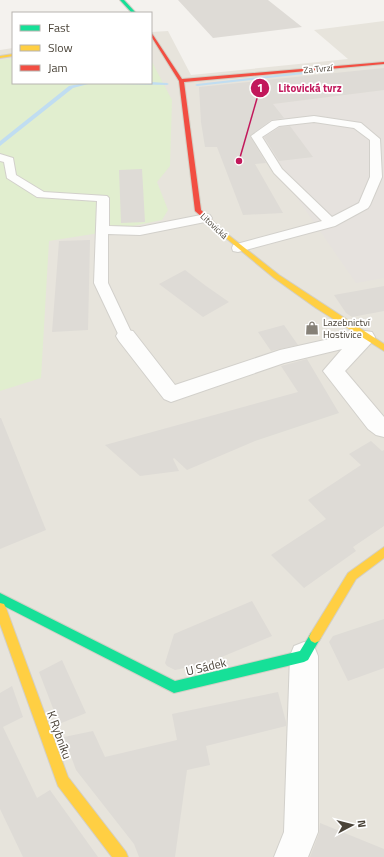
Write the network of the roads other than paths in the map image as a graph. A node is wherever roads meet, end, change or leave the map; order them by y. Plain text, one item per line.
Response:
1 (122, 0) edge
2 (133, 12) edge
3 (153, 36) edge
4 (12, 55) edge
5 (0, 57) edge
6 (384, 63) edge
7 (181, 81) junction
8 (0, 157) edge
9 (206, 218) junction
10 (331, 224) junction
11 (102, 230) junction
12 (238, 248) junction
13 (126, 336) joint
14 (365, 337) junction
15 (384, 348) edge
16 (384, 429) edge
17 (384, 552) edge
18 (0, 598) edge
19 (0, 608) edge
20 (304, 656) junction
21 (120, 857) edge
22 (292, 857) edge

1 - 2 street
3 - 7 street, Litovická
4 - 5 street
6 - 7 street, Za Tvrzí
7 - 9 street, Litovická
8 - 11 lane
9 - 11 lane
9 - 12 street, Litovická
10 - 10 lane
10 - 12 lane
11 - 13 lane
12 - 14 street, Litovická
13 - 14 street
14 - 15 street, Litovická
14 - 16 street
17 - 20 street
18 - 20 street, U Sádek
19 - 21 street, K Rybníku
20 - 22 street

